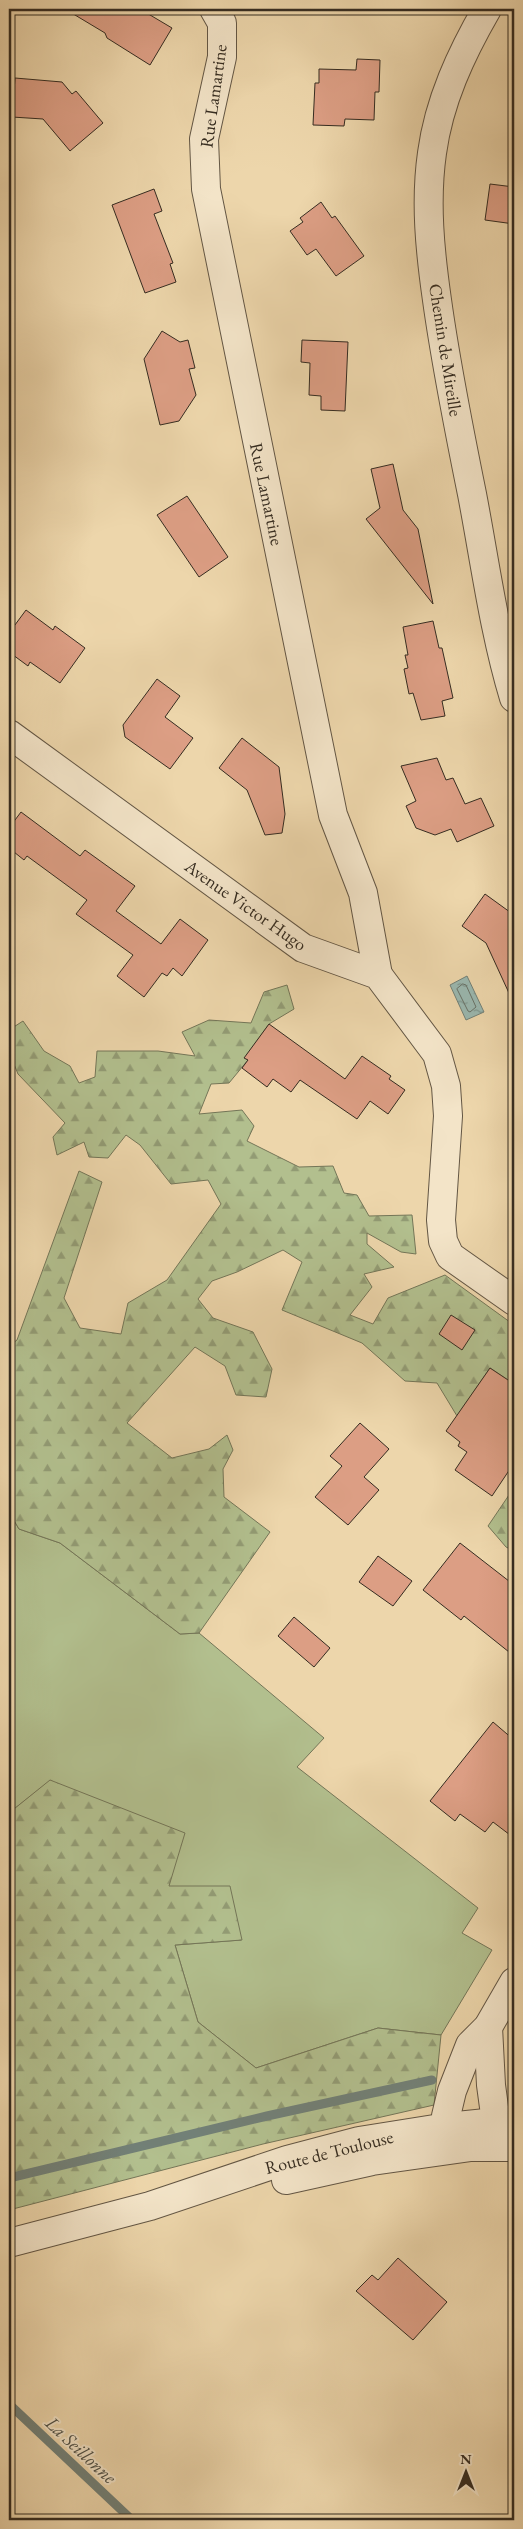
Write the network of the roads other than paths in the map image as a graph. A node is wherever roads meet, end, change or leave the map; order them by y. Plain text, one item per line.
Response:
1 (214, 9) edge
2 (487, 9) edge
3 (514, 698) edge
4 (9, 734) edge
5 (378, 975) junction
6 (514, 1301) edge
7 (514, 1982) edge
8 (488, 2027) junction
9 (505, 2122) edge
10 (448, 2127) junction
11 (472, 2147) junction
12 (514, 2147) edge
13 (150, 2206) junction
14 (9, 2243) edge

1 - 5 street, Rue Lamartine
2 - 3 street, Chemin de Mireille
4 - 5 street, Avenue Victor Hugo
5 - 6 street
7 - 8 street
8 - 9 street
8 - 10 street
9 - 10 street, Route de Toulouse
9 - 11 street
10 - 11 street
10 - 13 street, Route de Toulouse
11 - 12 street, Route de Toulouse
11 - 13 street, Route de Toulouse
13 - 14 street, Route de Toulouse

